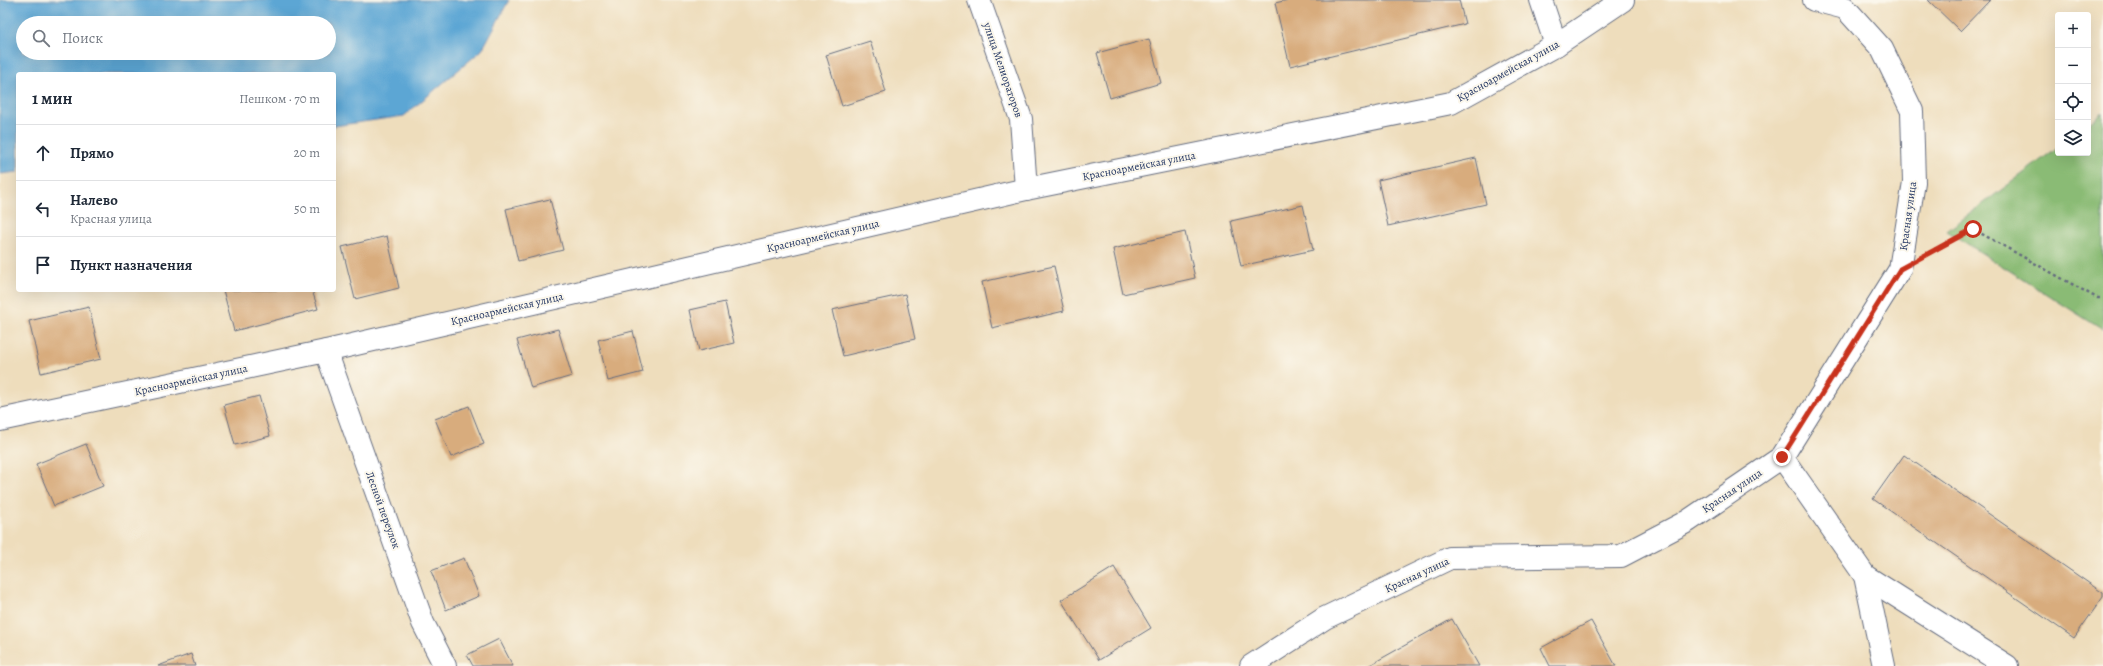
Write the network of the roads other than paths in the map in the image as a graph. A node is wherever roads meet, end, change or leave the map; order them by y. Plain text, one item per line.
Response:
1 (979, 0) edge
2 (1541, 0) edge
3 (1623, 0) edge
4 (1814, 0) edge
5 (1848, 4) edge
6 (1556, 45) junction
7 (1026, 189) junction
8 (326, 351) junction
9 (0, 420) edge
10 (1782, 457) junction
11 (1865, 576) junction
12 (445, 666) edge
13 (1252, 666) edge
14 (1884, 666) edge
15 (2007, 666) edge

1 - 7 street, улица Мелиораторов
2 - 6 street
3 - 6 street, Красноармейская улица
4 - 5 street, Красная улица
5 - 10 street, Красная улица
6 - 7 street, Красноармейская улица
7 - 8 street, Красноармейская улица
8 - 9 street, Красноармейская улица
8 - 12 street, Лесной переулок
10 - 11 street
10 - 13 street, Красная улица
11 - 14 street
11 - 15 street

